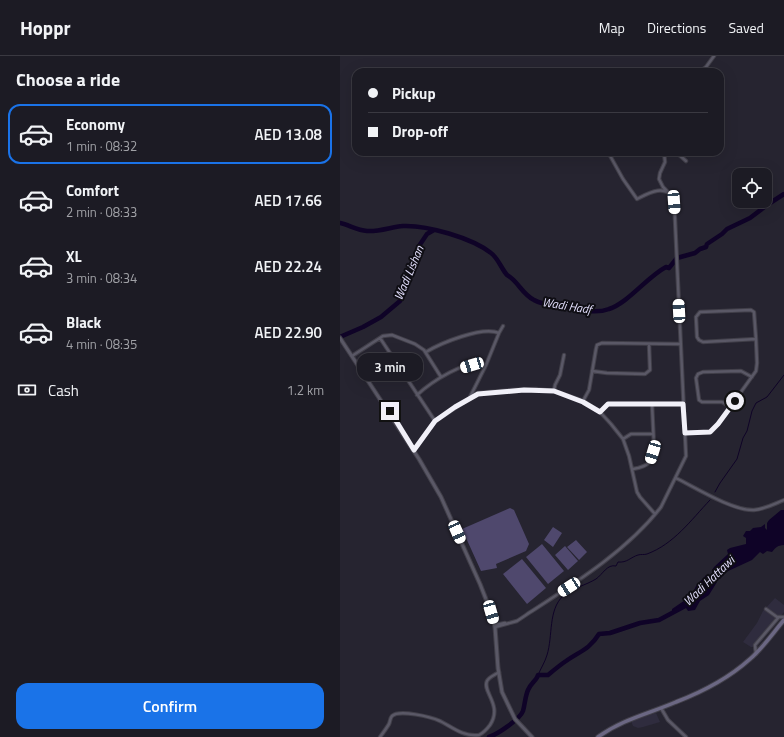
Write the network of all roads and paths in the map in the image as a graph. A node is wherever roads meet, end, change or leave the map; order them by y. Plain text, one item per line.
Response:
1 (714, 56) edge
2 (705, 68) edge
3 (610, 156) edge
4 (665, 156) edge
5 (680, 156) edge
6 (686, 161) dead end
7 (668, 192) junction
8 (503, 326) dead end
9 (500, 333) junction
10 (340, 338) edge
11 (380, 338) junction
12 (756, 339) junction
13 (649, 344) junction
14 (680, 344) junction
15 (426, 352) junction
16 (564, 355) dead end
17 (352, 356) junction
18 (486, 365) junction
19 (592, 371) junction
20 (441, 377) junction
21 (752, 377) junction
22 (476, 387) junction
23 (554, 391) junction
24 (482, 393) junction
25 (417, 395) junction
26 (469, 399) junction
27 (583, 402) junction
28 (652, 404) junction
29 (683, 404) junction
30 (730, 407) junction
31 (600, 412) junction
32 (435, 421) junction
33 (685, 433) junction
34 (653, 434) junction
35 (623, 439) junction
36 (414, 450) junction
37 (633, 470) junction
38 (676, 478) junction
39 (784, 500) edge
40 (655, 514) junction
41 (766, 609) dead end
42 (778, 618) junction
43 (784, 618) edge
44 (495, 626) junction
45 (756, 654) junction
46 (499, 672) junction
47 (661, 708) junction
48 (380, 737) edge
49 (532, 737) edge
50 (598, 737) edge
51 (686, 737) edge

1 - 2 street
3 - 7 street
4 - 7 street
5 - 6 street
7 - 14 street
8 - 9 street
9 - 15 street
9 - 18 street
10 - 17 street
11 - 15 street
11 - 17 street
11 - 25 street
12 - 12 street
12 - 21 street
13 - 14 street
13 - 19 street
13 - 19 street
14 - 29 street
15 - 20 street
16 - 23 street
17 - 36 street
18 - 20 street
18 - 22 street
19 - 27 street
20 - 25 street
21 - 30 street
21 - 30 street
22 - 24 street
22 - 26 street
23 - 24 street
23 - 27 street
24 - 26 street
25 - 32 street
26 - 32 street
27 - 31 street
28 - 29 street
28 - 31 street
28 - 34 street
29 - 33 street
30 - 33 street
31 - 35 street
32 - 36 street
33 - 38 street
34 - 35 street
34 - 37 street
35 - 37 street
36 - 44 street
37 - 40 street
38 - 39 street
38 - 40 street
40 - 44 street
41 - 42 street
42 - 43 street
42 - 45 street
43 - 45 main road
44 - 46 street
45 - 47 main road
46 - 48 street
46 - 49 street
47 - 50 main road
47 - 51 street

